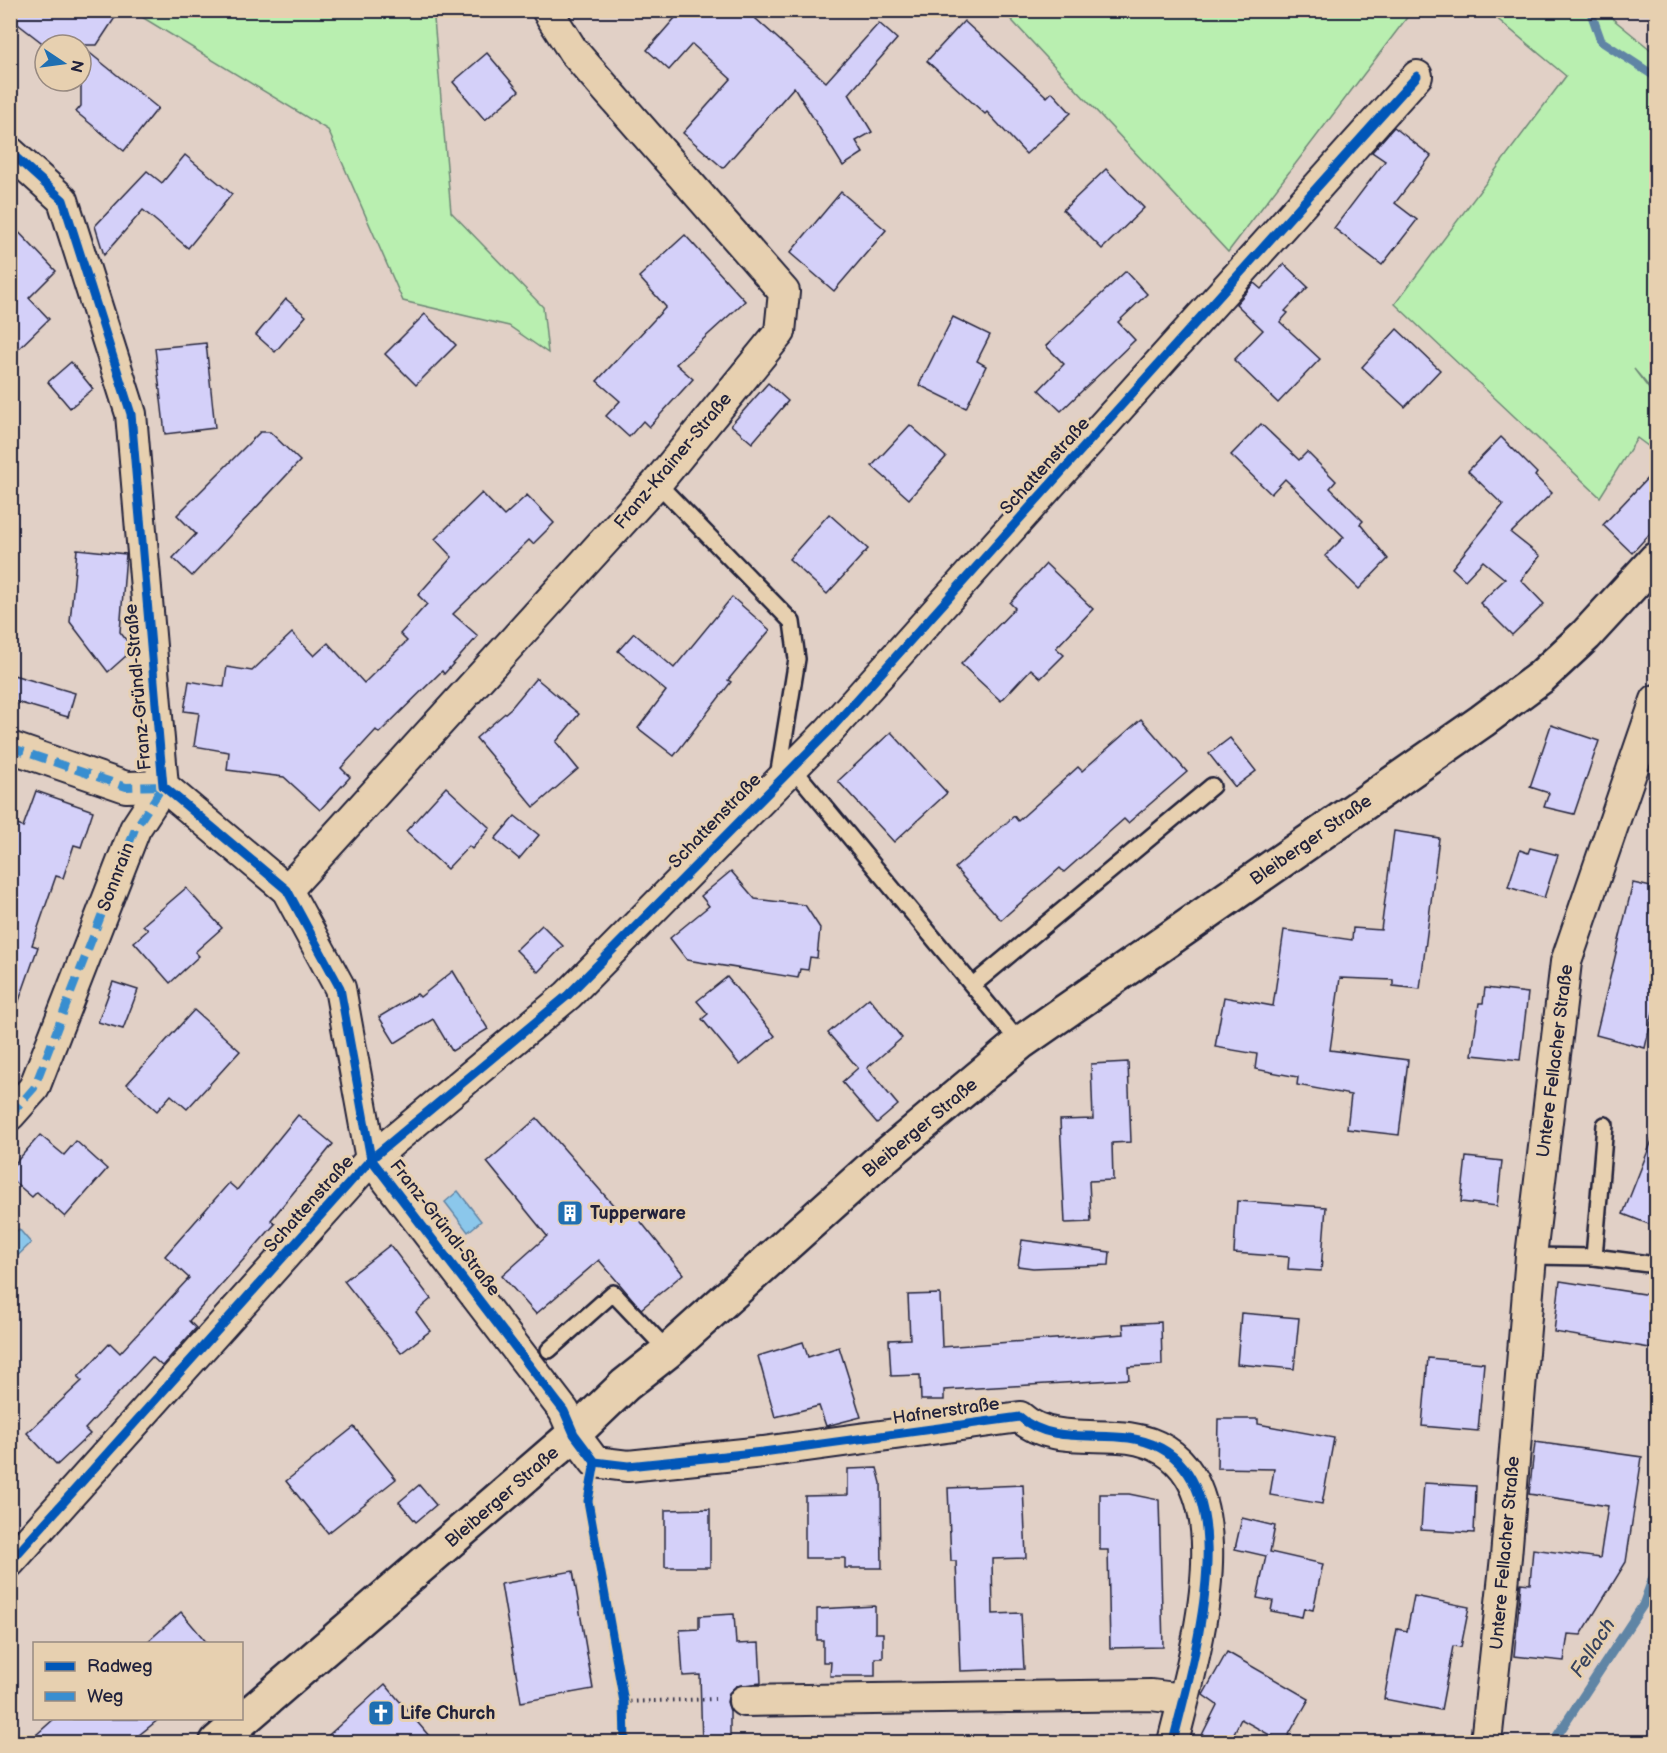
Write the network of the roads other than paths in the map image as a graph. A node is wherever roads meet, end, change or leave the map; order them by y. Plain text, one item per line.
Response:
1 (547, 10) edge
2 (1417, 76) dead end
3 (10, 152) edge
4 (657, 483) junction
5 (1656, 559) edge
6 (1654, 714) edge
7 (10, 747) edge
8 (785, 774) junction
9 (163, 786) junction
10 (1212, 786) dead end
11 (287, 890) junction
12 (973, 985) junction
13 (1020, 1043) junction
14 (10, 1115) edge
15 (1605, 1125) dead end
16 (371, 1159) junction
17 (1531, 1256) junction
18 (1594, 1257) junction
19 (1656, 1265) edge
20 (549, 1350) dead end
21 (668, 1351) junction
22 (574, 1434) junction
23 (10, 1562) edge
24 (1183, 1699) junction
25 (744, 1701) road end
26 (218, 1743) edge
27 (1173, 1743) edge
28 (1486, 1743) edge

1 - 4 street, Franz-Krainer-Straße
2 - 8 street, Schattenstraße
3 - 9 street, Franz-Gründl-Straße
4 - 8 lane
4 - 11 street, Franz-Krainer-Straße
5 - 13 main road, Bleiberger Straße
6 - 17 street, Untere Fellacher Straße
7 - 9 street
8 - 12 lane
8 - 16 street, Schattenstraße
9 - 11 street, Franz-Gründl-Straße
9 - 14 street, Sonnrain
10 - 12 lane
11 - 16 street, Franz-Gründl-Straße
12 - 13 lane
13 - 21 main road, Bleiberger Straße
15 - 18 lane
16 - 22 street, Franz-Gründl-Straße
16 - 23 street, Schattenstraße
17 - 18 lane
17 - 28 street, Untere Fellacher Straße
18 - 19 lane
20 - 21 lane
21 - 22 main road, Bleiberger Straße
22 - 24 street, Hafnerstraße
22 - 26 main road, Bleiberger Straße
24 - 25 street
24 - 27 street, Hafnerstraße

